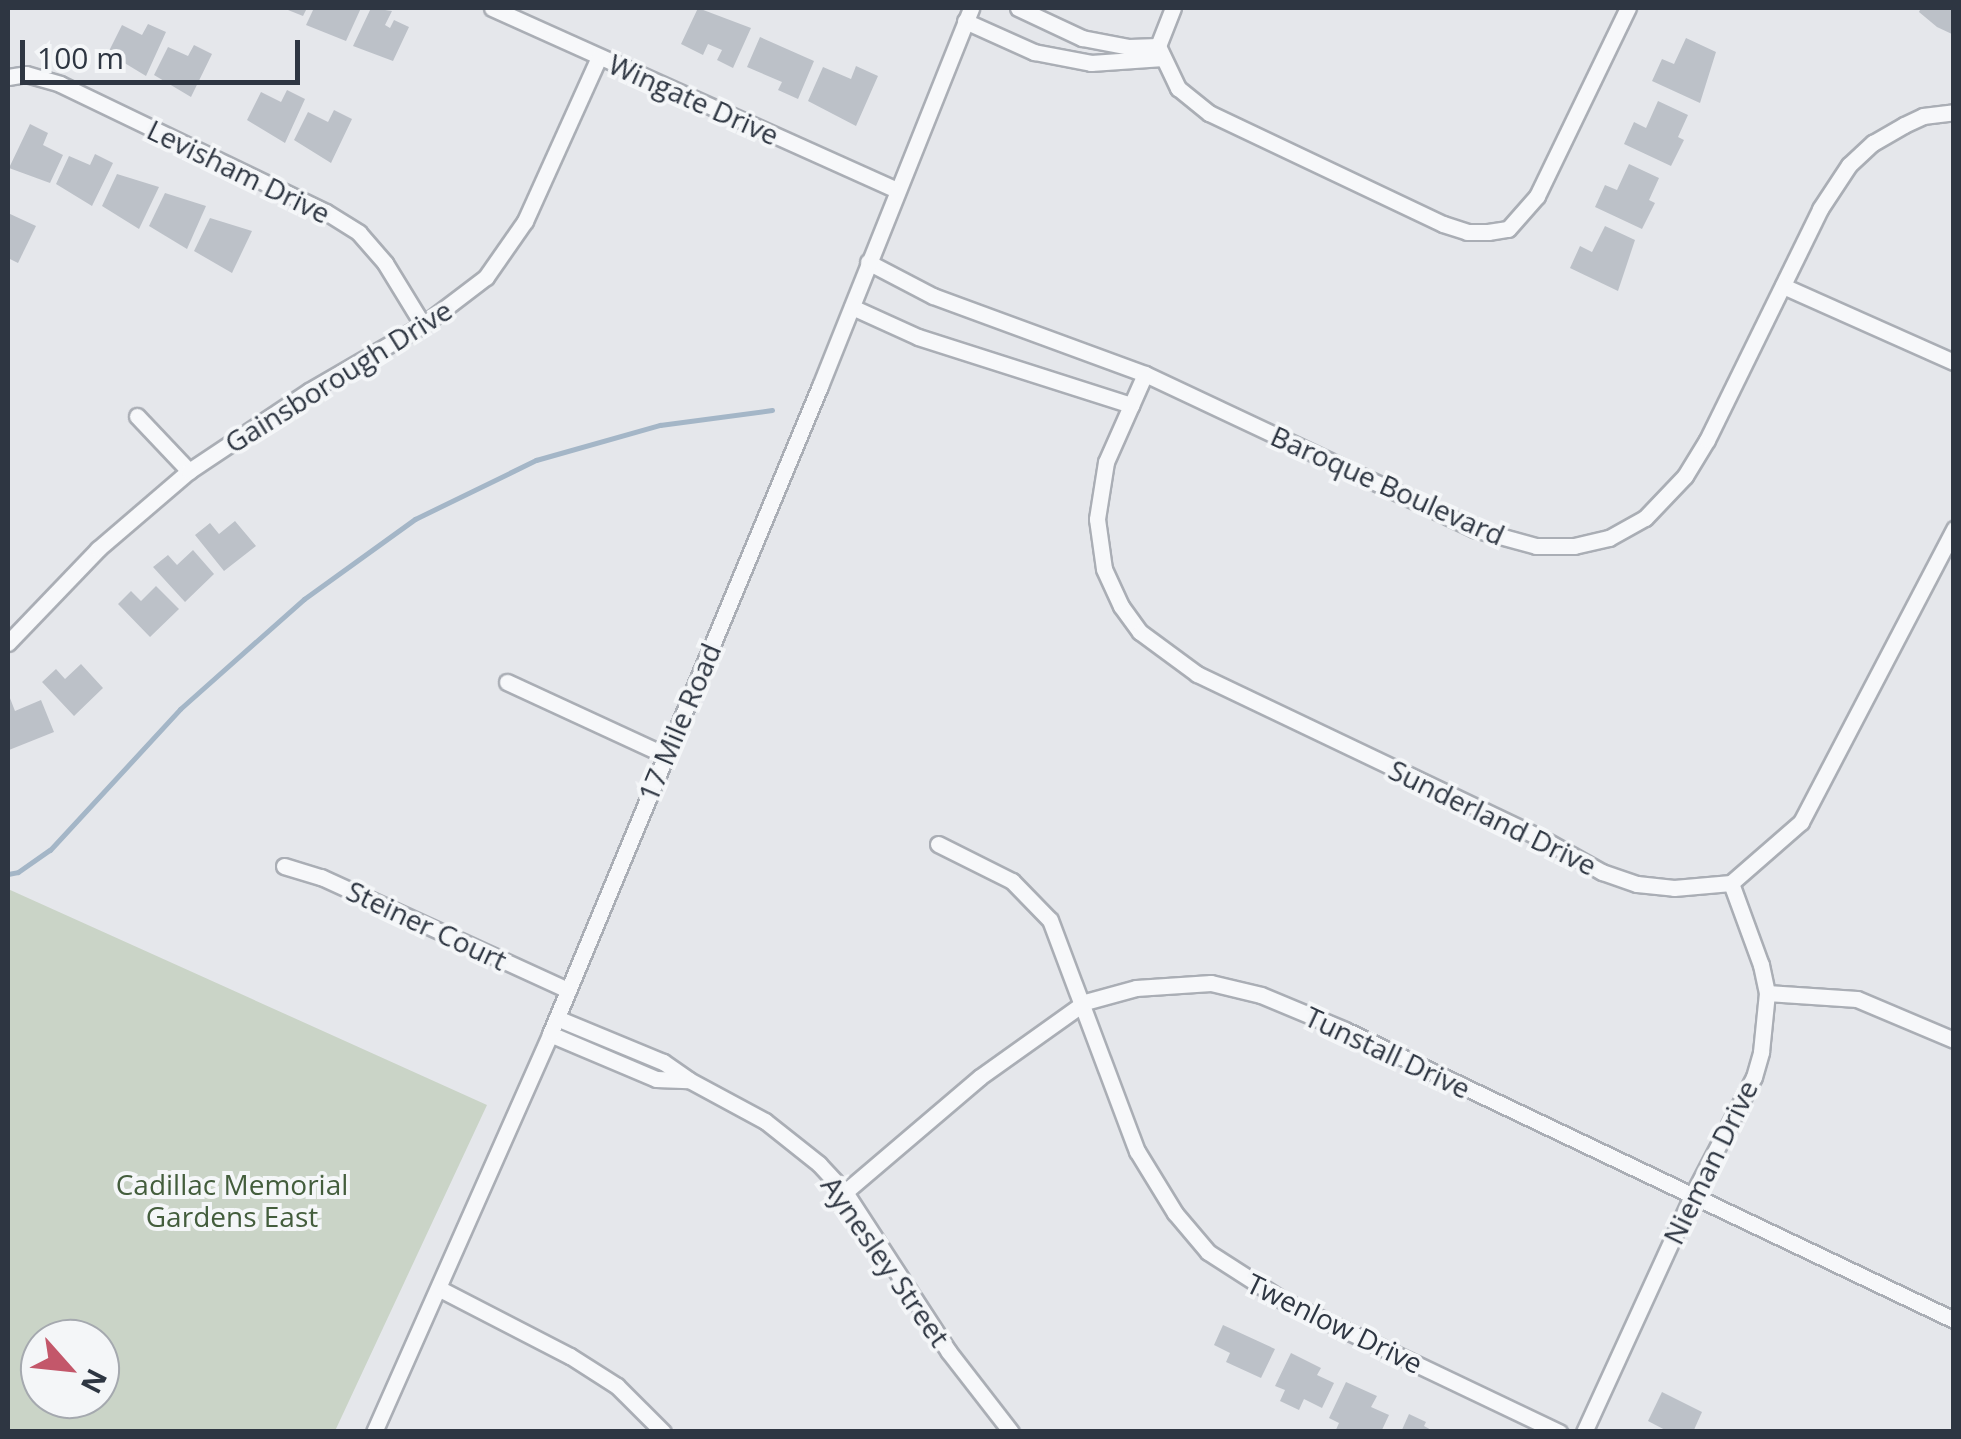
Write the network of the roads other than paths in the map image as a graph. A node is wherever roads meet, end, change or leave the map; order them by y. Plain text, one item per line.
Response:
1 (492, 8) edge
2 (1018, 8) edge
3 (1173, 8) edge
4 (1628, 8) edge
5 (968, 14) edge
6 (1160, 52) junction
7 (599, 57) junction
8 (10, 75) edge
9 (1954, 112) edge
10 (897, 190) junction
11 (868, 262) junction
12 (1783, 286) junction
13 (852, 307) junction
14 (423, 325) junction
15 (1954, 362) edge
16 (1146, 374) junction
17 (1131, 405) junction
18 (137, 416) dead end
19 (189, 471) junction
20 (1954, 528) edge
21 (8, 642) edge
22 (507, 682) dead end
23 (665, 755) junction
24 (938, 844) dead end
25 (284, 866) dead end
26 (1731, 883) junction
27 (568, 990) junction
28 (1767, 993) junction
29 (1085, 1002) junction
30 (557, 1018) junction
31 (550, 1034) junction
32 (1954, 1040) edge
33 (690, 1080) junction
34 (844, 1192) junction
35 (1692, 1196) junction
36 (440, 1289) junction
37 (1954, 1320) edge
38 (374, 1432) edge
39 (664, 1432) edge
40 (1010, 1432) edge
41 (1559, 1432) edge
42 (1584, 1432) edge

1 - 7 street, Wingate Drive
2 - 6 street
3 - 6 street
4 - 6 street
5 - 6 street
5 - 10 street, 17 Mile Road
7 - 10 street, Wingate Drive
7 - 14 street, Gainsborough Drive
8 - 14 street, Levisham Drive
9 - 12 street, Baroque Boulevard
10 - 11 street, 17 Mile Road
11 - 13 street, 17 Mile Road
11 - 16 street, Baroque Boulevard
12 - 15 street
12 - 16 street, Baroque Boulevard
13 - 17 street
13 - 23 street, 17 Mile Road
14 - 19 street, Gainsborough Drive
16 - 17 street, Sunderland Drive
17 - 26 street, Sunderland Drive
18 - 19 street
19 - 21 street, Gainsborough Drive
20 - 26 street
22 - 23 street
23 - 27 street, 17 Mile Road
24 - 29 street, Twenlow Drive
25 - 27 street, Steiner Court
26 - 28 street, Nieman Drive
27 - 30 street, 17 Mile Road
28 - 32 street
28 - 35 street, Nieman Drive
29 - 34 street, Tunstall Drive
29 - 35 street, Tunstall Drive
29 - 41 street, Twenlow Drive
30 - 31 street, 17 Mile Road
30 - 33 street, Aynesley Street
31 - 33 street, Aynesley Street
31 - 36 street, 17 Mile Road
33 - 34 street, Aynesley Street
34 - 40 street, Aynesley Street
35 - 37 street, Tunstall Drive
35 - 42 street, Nieman Drive
36 - 38 street, 17 Mile Road
36 - 39 street

